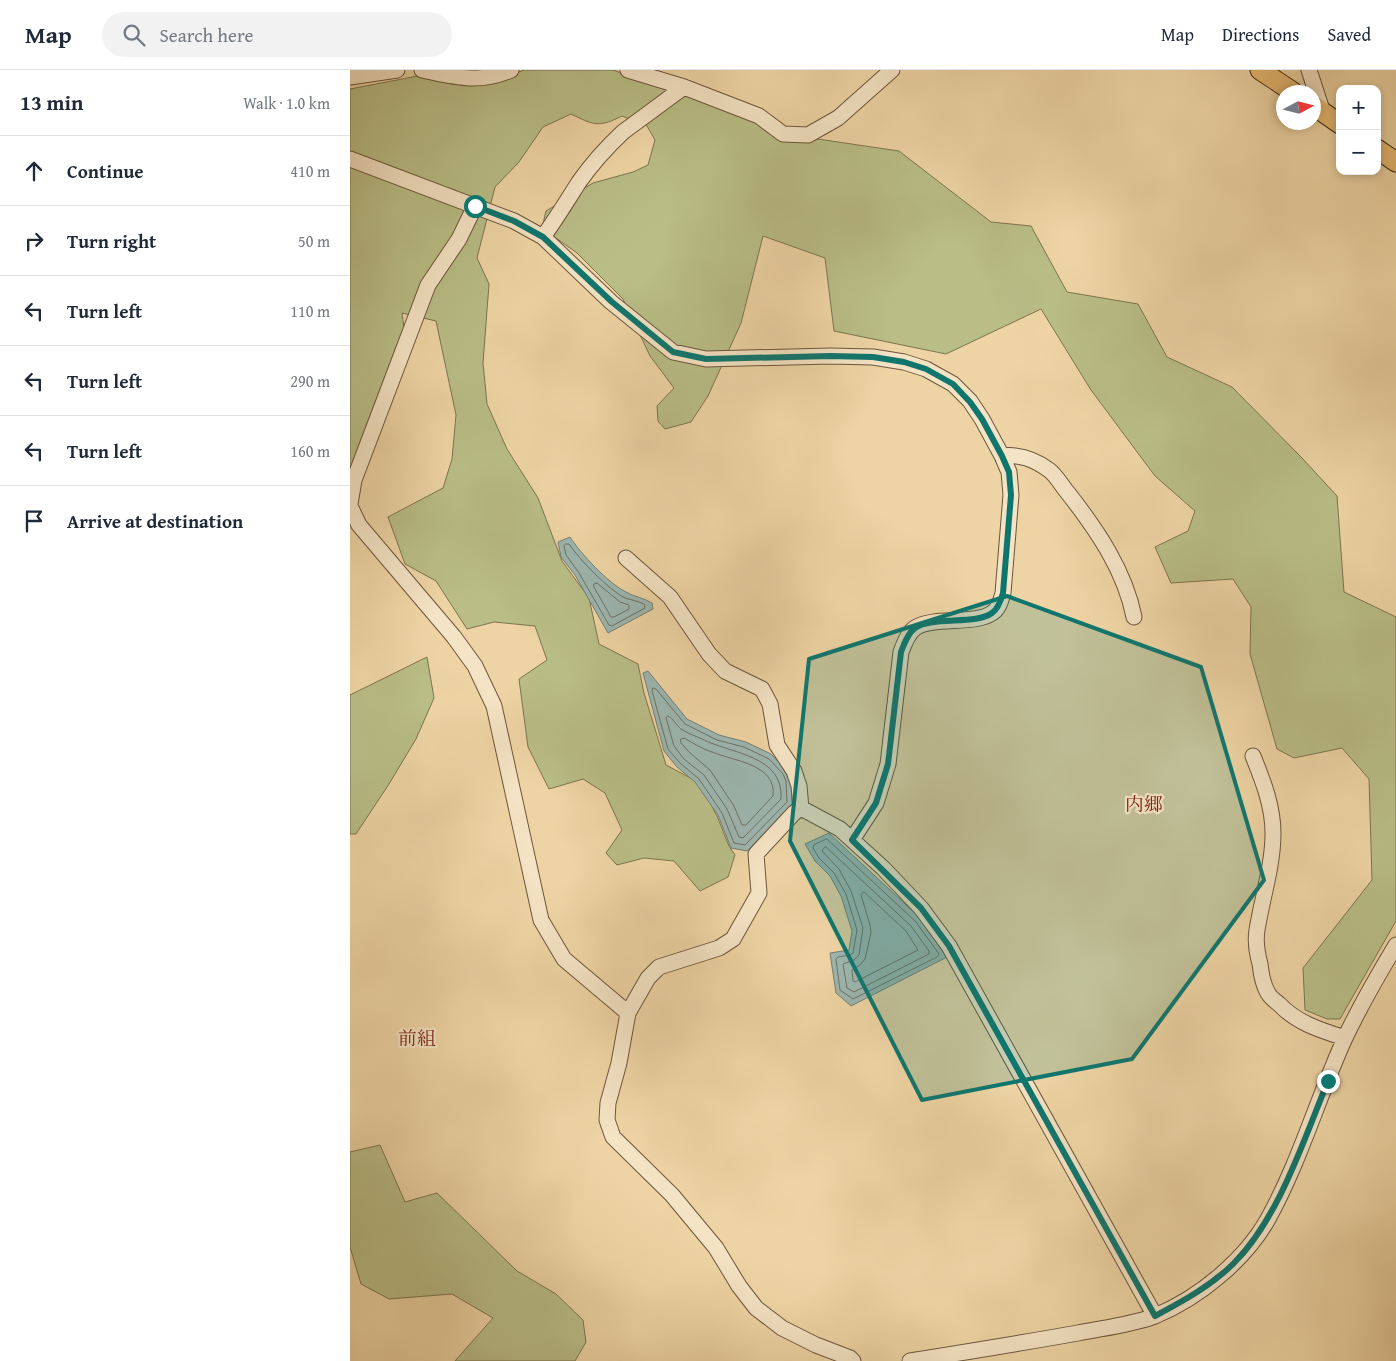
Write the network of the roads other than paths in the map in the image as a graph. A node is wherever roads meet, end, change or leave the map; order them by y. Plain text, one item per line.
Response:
1 (398, 70) edge
2 (422, 70) edge
3 (511, 70) edge
4 (628, 70) edge
5 (892, 70) edge
6 (1260, 70) edge
7 (1309, 70) edge
8 (350, 77) edge
9 (1282, 85) edge
10 (1312, 85) edge
11 (684, 87) junction
12 (1321, 112) edge
13 (1336, 121) edge
14 (1381, 152) edge
15 (350, 159) edge
16 (1396, 162) edge
17 (475, 206) junction
18 (543, 237) junction
19 (1002, 456) junction
20 (350, 505) edge
21 (626, 558) dead end
22 (1134, 618) dead end
23 (1253, 756) dead end
24 (801, 808) junction
25 (852, 840) junction
26 (1396, 945) edge
27 (628, 1013) junction
28 (1345, 1038) junction
29 (1155, 1316) junction
30 (925, 1360) edge
31 (853, 1361) edge
32 (910, 1361) edge

1 - 8 street
2 - 3 street
4 - 11 street
5 - 11 street
6 - 9 main road
7 - 10 street
11 - 18 street
12 - 13 main road
14 - 16 main road
15 - 17 street
17 - 18 street
17 - 20 street
18 - 19 street
19 - 22 street
19 - 25 street
20 - 27 street
21 - 24 street
23 - 28 street
24 - 25 street
24 - 27 street
25 - 29 street
26 - 28 street
27 - 31 street
28 - 29 street
29 - 30 street
30 - 32 street

